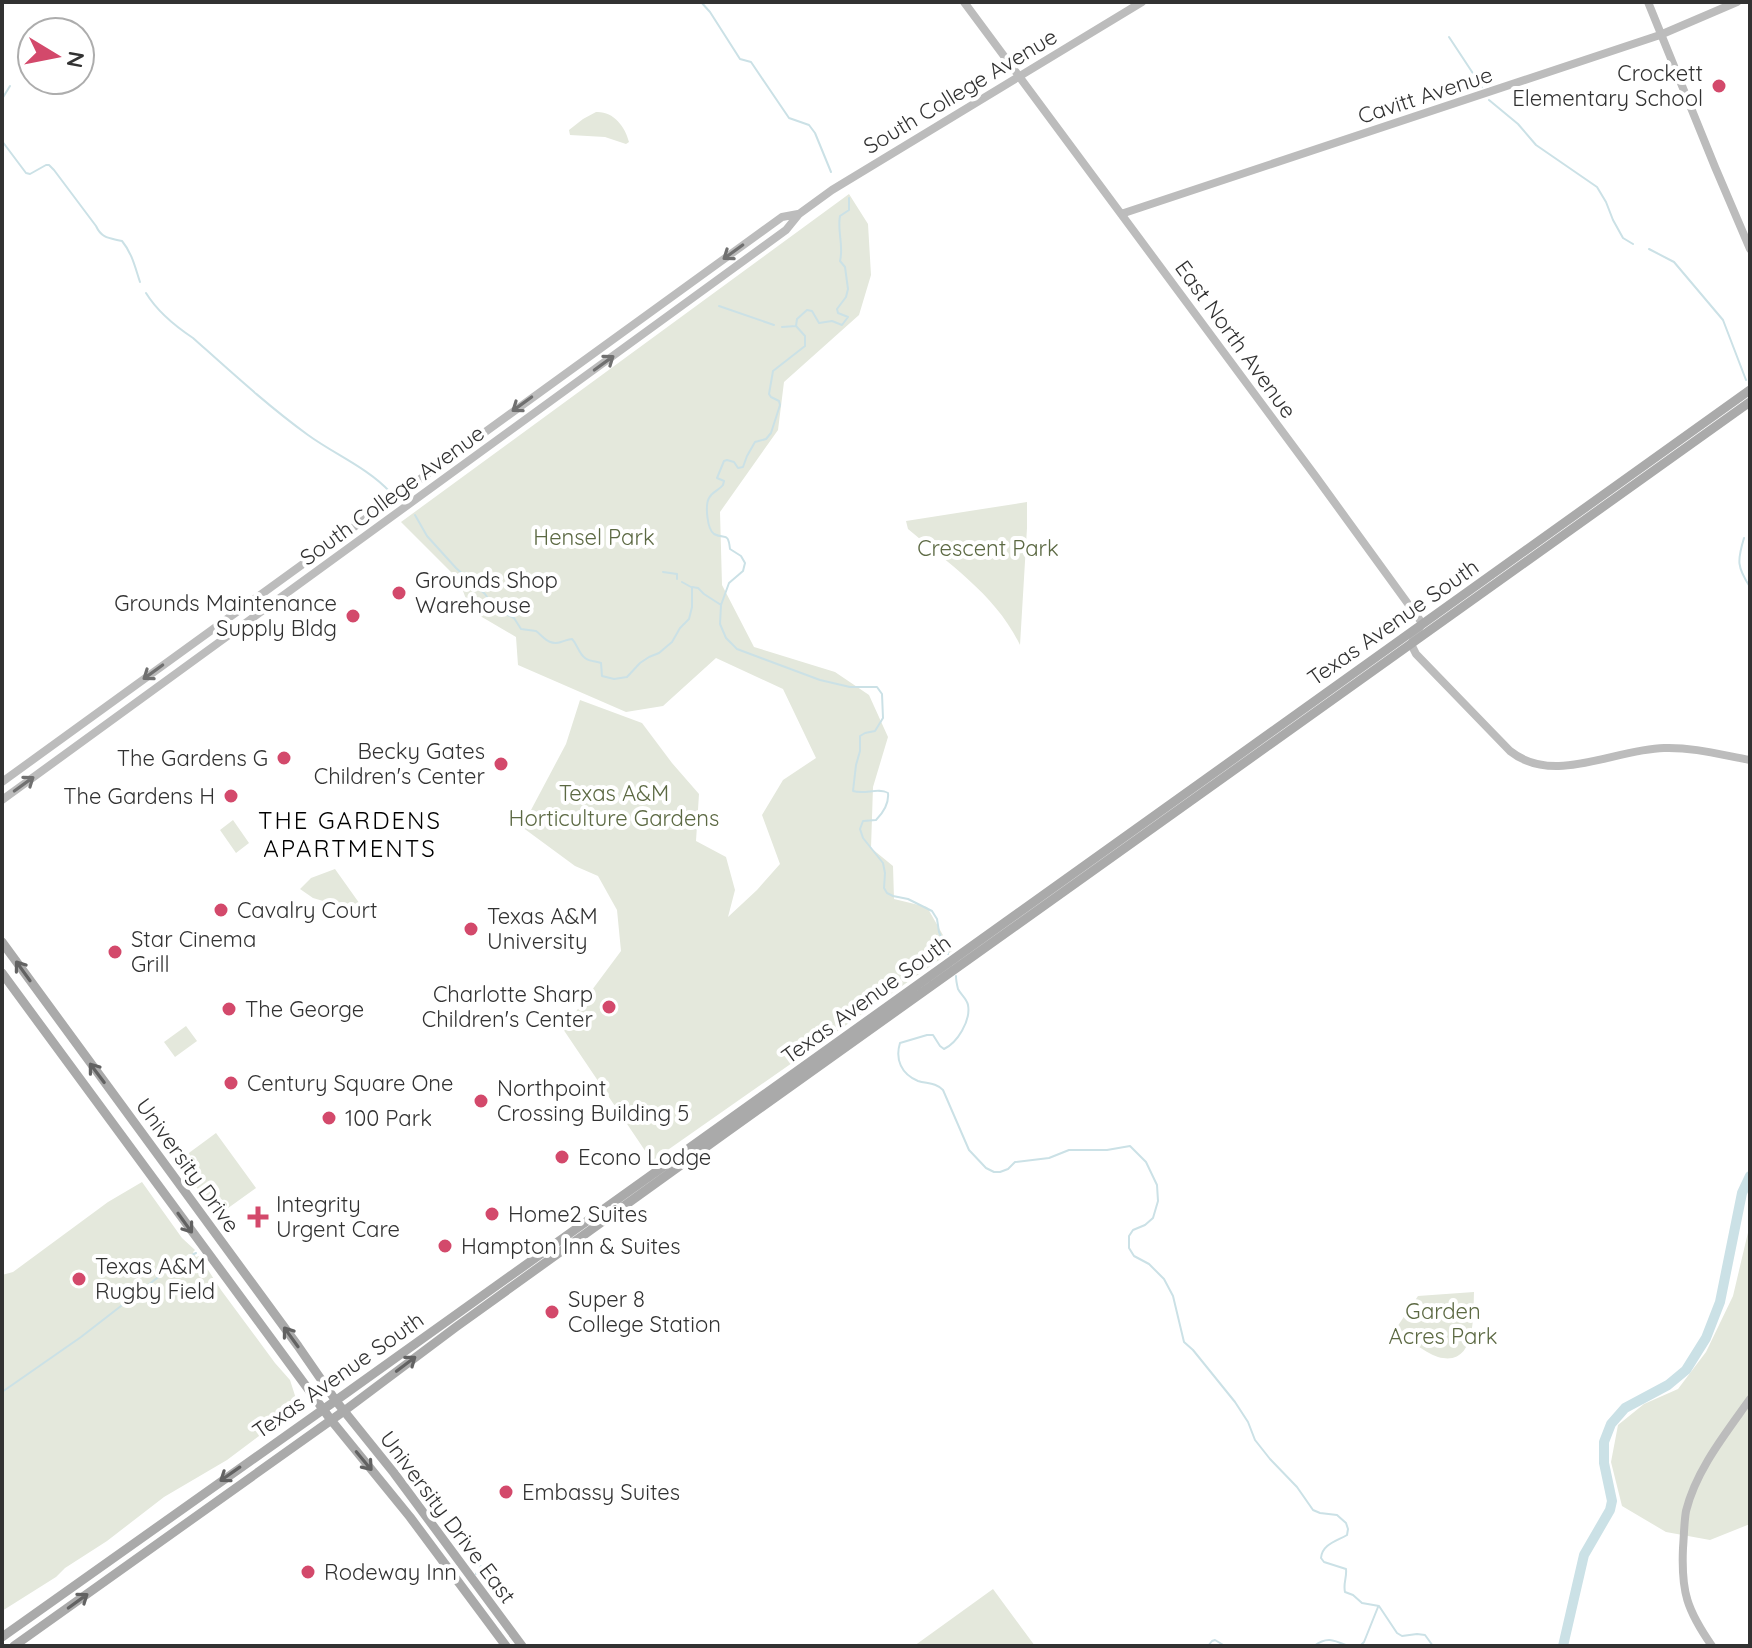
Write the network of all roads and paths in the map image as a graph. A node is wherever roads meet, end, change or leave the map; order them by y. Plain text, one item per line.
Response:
1 (964, 2) edge
2 (1142, 2) edge
3 (1648, 2) edge
4 (1737, 2) edge
5 (1660, 35) junction
6 (1020, 77) junction
7 (799, 214) junction
8 (1121, 214) junction
9 (1750, 249) edge
10 (564, 374) junction
11 (573, 386) junction
12 (1750, 390) edge
13 (1750, 402) edge
14 (1619, 483) junction
15 (1567, 532) junction
16 (325, 548) junction
17 (334, 559) junction
18 (1422, 623) junction
19 (1411, 644) junction
20 (69, 734) junction
21 (77, 745) junction
22 (1240, 754) junction
23 (1750, 760) edge
24 (2, 782) edge
25 (1196, 798) junction
26 (2, 800) edge
27 (1078, 869) junction
28 (1009, 918) junction
29 (1026, 919) junction
30 (2, 942) edge
31 (959, 967) junction
32 (2, 973) edge
33 (653, 1173) junction
34 (608, 1218) junction
35 (301, 1378) junction
36 (1750, 1399) edge
37 (336, 1401) junction
38 (323, 1409) junction
39 (344, 1411) junction
40 (331, 1420) junction
41 (293, 1429) junction
42 (90, 1574) junction
43 (99, 1586) junction
44 (2, 1637) edge
45 (14, 1646) edge
46 (506, 1646) edge
47 (522, 1646) edge
48 (1712, 1646) edge

1 - 6 main road, East North Avenue
2 - 6 main road, South College Avenue
3 - 5 main road
4 - 5 main road, Cavitt Avenue
5 - 8 main road, Cavitt Avenue
5 - 9 main road
6 - 7 main road, South College Avenue
6 - 8 main road, East North Avenue
7 -> 10 main road, South College Avenue
11 -> 7 main road, South College Avenue
8 - 18 main road, East North Avenue
10 - 11 main road
10 -> 16 main road, South College Avenue
11 - 17 main road, South College Avenue
12 - 14 main road, Texas Avenue South
13 - 15 main road, Texas Avenue South
14 - 15 main road
14 - 18 main road, Texas Avenue South
15 - 19 main road, Texas Avenue South
16 - 17 main road
16 -> 20 main road, South College Avenue
17 - 21 main road, South College Avenue
18 - 19 main road
18 - 22 main road, Texas Avenue South
19 - 23 main road
19 - 25 main road, Texas Avenue South
20 - 21 main road
20 - 24 main road, South College Avenue
26 -> 21 main road, South College Avenue
22 - 25 main road
22 - 27 main road, Texas Avenue South
25 - 29 main road, Texas Avenue South
27 - 28 main road, Texas Avenue South
27 - 29 main road
28 - 31 main road
28 - 33 main road, Texas Avenue South
29 - 31 main road, Texas Avenue South
37 -> 30 main road, University Drive
31 - 34 main road, Texas Avenue South
32 -> 35 main road, University Drive
33 - 34 main road
33 - 37 main road, Texas Avenue South
39 -> 34 main road, Texas Avenue South
35 - 38 main road, University Drive
35 - 41 main road
36 - 48 main road
37 - 38 main road, Texas Avenue South
37 - 39 main road, University Drive
38 - 40 main road, University Drive East
38 - 41 main road, Texas Avenue South
39 - 40 main road, Texas Avenue South
39 - 47 main road, University Drive East
40 - 43 main road, Texas Avenue South
40 -> 46 main road, University Drive East
41 -> 42 main road, Texas Avenue South
42 - 43 main road
42 - 44 main road, Texas Avenue South
45 -> 43 main road, Texas Avenue South

